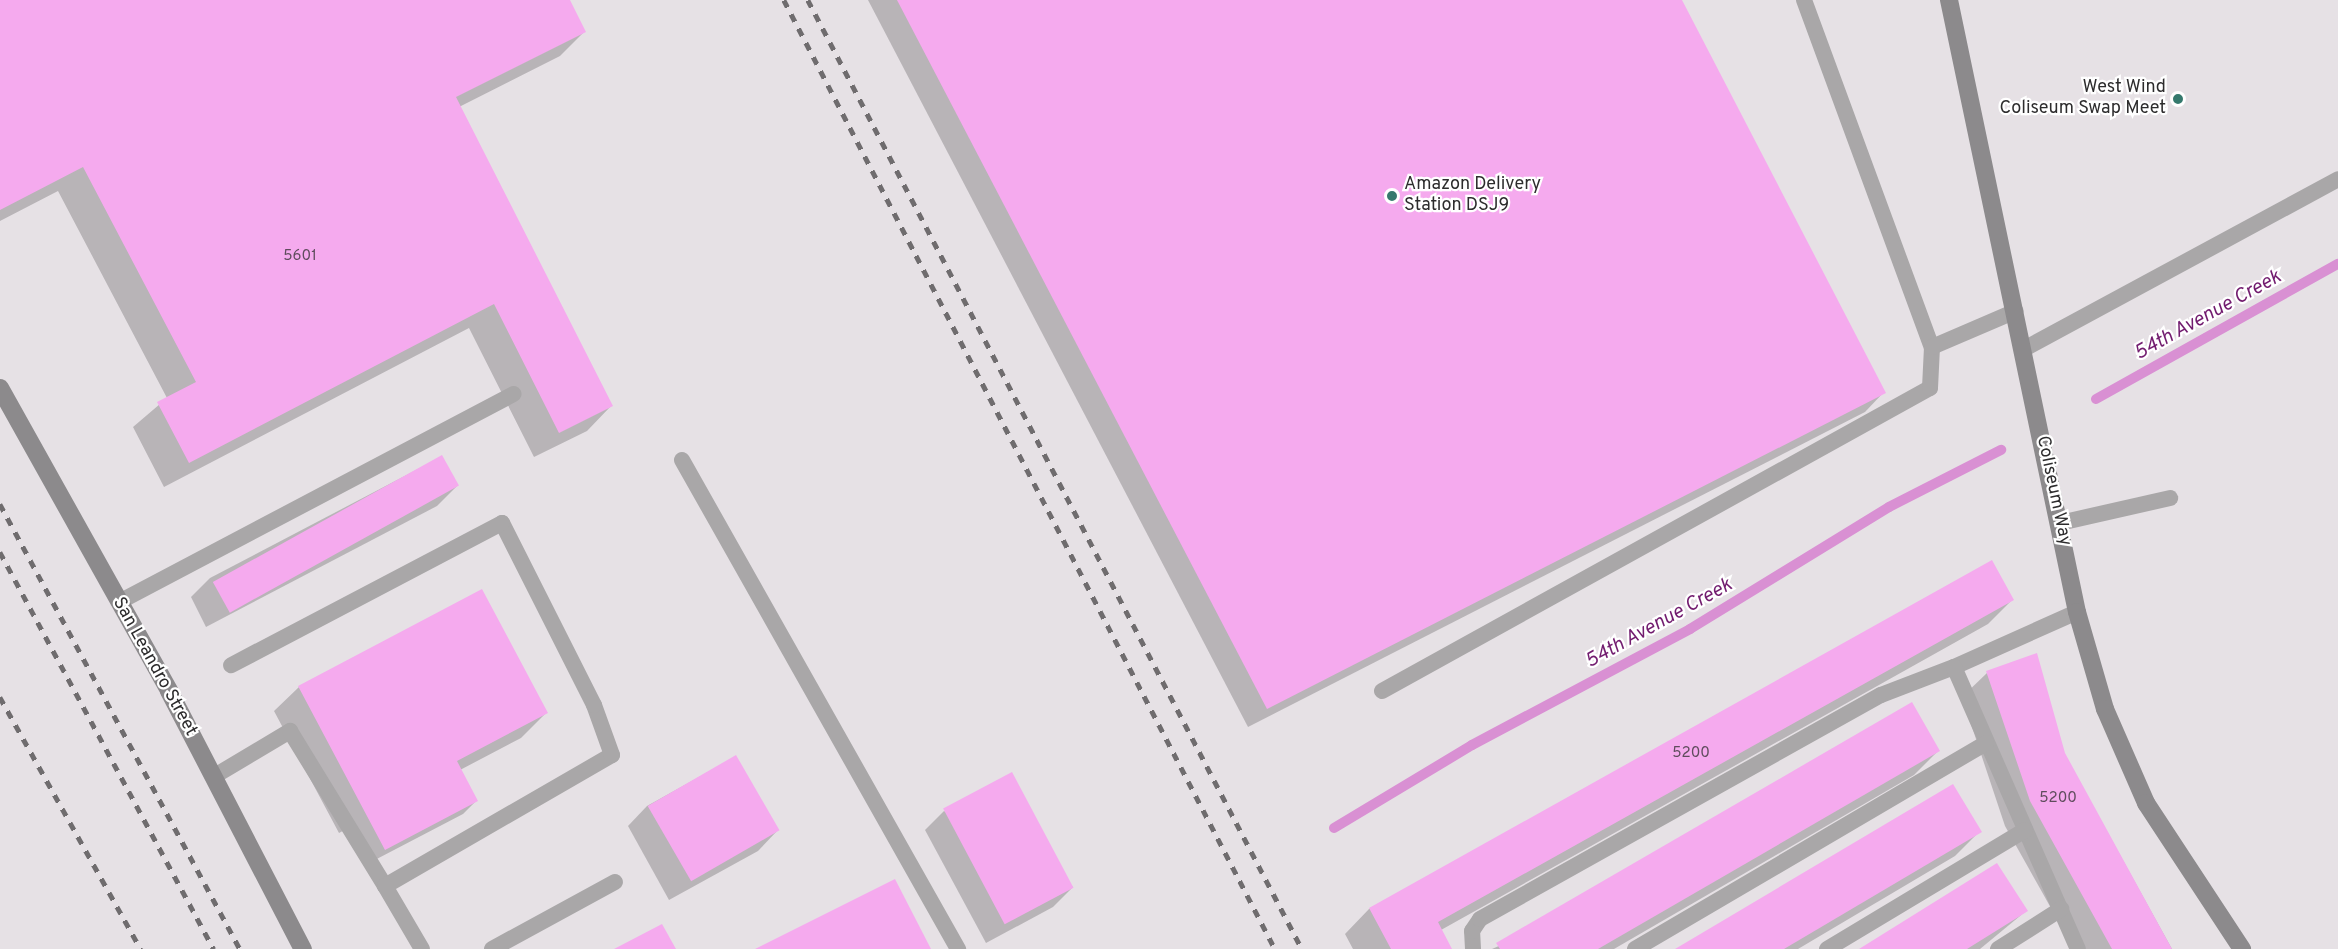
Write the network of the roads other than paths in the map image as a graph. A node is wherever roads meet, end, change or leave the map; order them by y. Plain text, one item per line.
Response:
1 (1803, 0) edge
2 (1949, 0) edge
3 (2338, 179) edge
4 (2016, 311) junction
5 (1932, 347) junction
6 (2024, 349) junction
7 (0, 388) edge
8 (513, 394) dead end
9 (682, 460) dead end
10 (2170, 498) dead end
11 (2060, 523) junction
12 (119, 602) junction
13 (2077, 612) junction
14 (231, 665) dead end
15 (1954, 667) junction
16 (1382, 691) dead end
17 (1986, 742) junction
18 (213, 777) junction
19 (2025, 830) junction
20 (615, 882) dead end
21 (385, 886) junction
22 (2061, 909) junction
23 (303, 949) edge
24 (422, 949) edge
25 (492, 949) edge
26 (958, 949) edge
27 (1473, 949) edge
28 (1635, 949) edge
29 (1827, 949) edge
30 (1998, 949) edge
31 (2078, 949) edge
32 (2242, 949) edge

1 - 5 lane
2 - 4 street, Coliseum Way
3 - 6 lane
4 - 5 lane
4 - 6 street, Coliseum Way
5 - 16 lane
6 - 11 street, Coliseum Way
7 - 12 street, San Leandro Street
8 - 12 lane
9 - 26 lane
10 - 11 lane
11 - 13 street, Coliseum Way
12 - 18 street, San Leandro Street
13 - 15 lane
13 - 32 street, Coliseum Way
14 - 21 lane
15 - 17 lane
15 - 27 lane
17 - 19 lane
17 - 28 lane
18 - 21 lane
18 - 23 street, San Leandro Street
19 - 22 lane
19 - 29 lane
20 - 25 lane
21 - 24 lane
22 - 30 lane
22 - 31 lane

